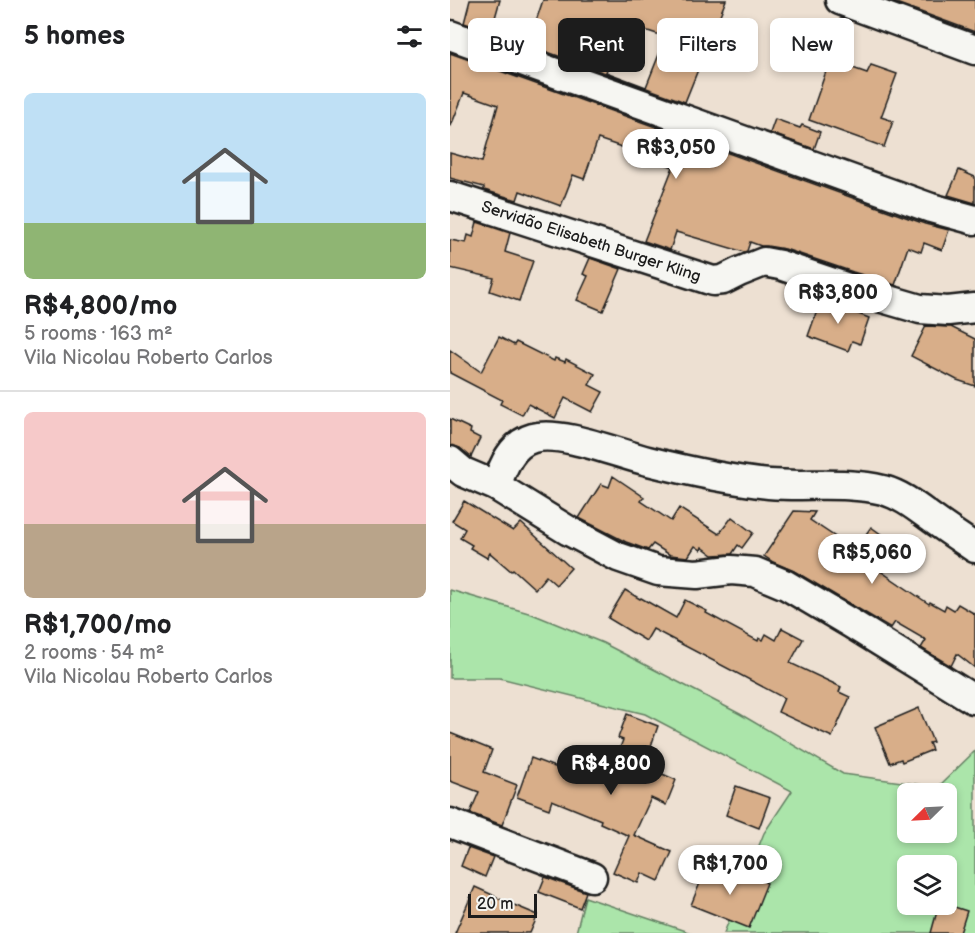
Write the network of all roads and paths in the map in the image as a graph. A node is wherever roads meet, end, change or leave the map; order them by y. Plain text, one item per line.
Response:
1 (840, 0) edge
2 (450, 35) edge
3 (975, 50) edge
4 (450, 196) edge
5 (975, 220) edge
6 (975, 308) edge
7 (450, 461) edge
8 (496, 486) junction
9 (975, 548) edge
10 (973, 699) dead end
11 (450, 823) edge
12 (592, 877) dead end

1 - 3 street
2 - 5 street
4 - 6 street, Servidão Elisabeth Burger Kling
7 - 8 street
8 - 9 street
8 - 10 street
11 - 12 street

